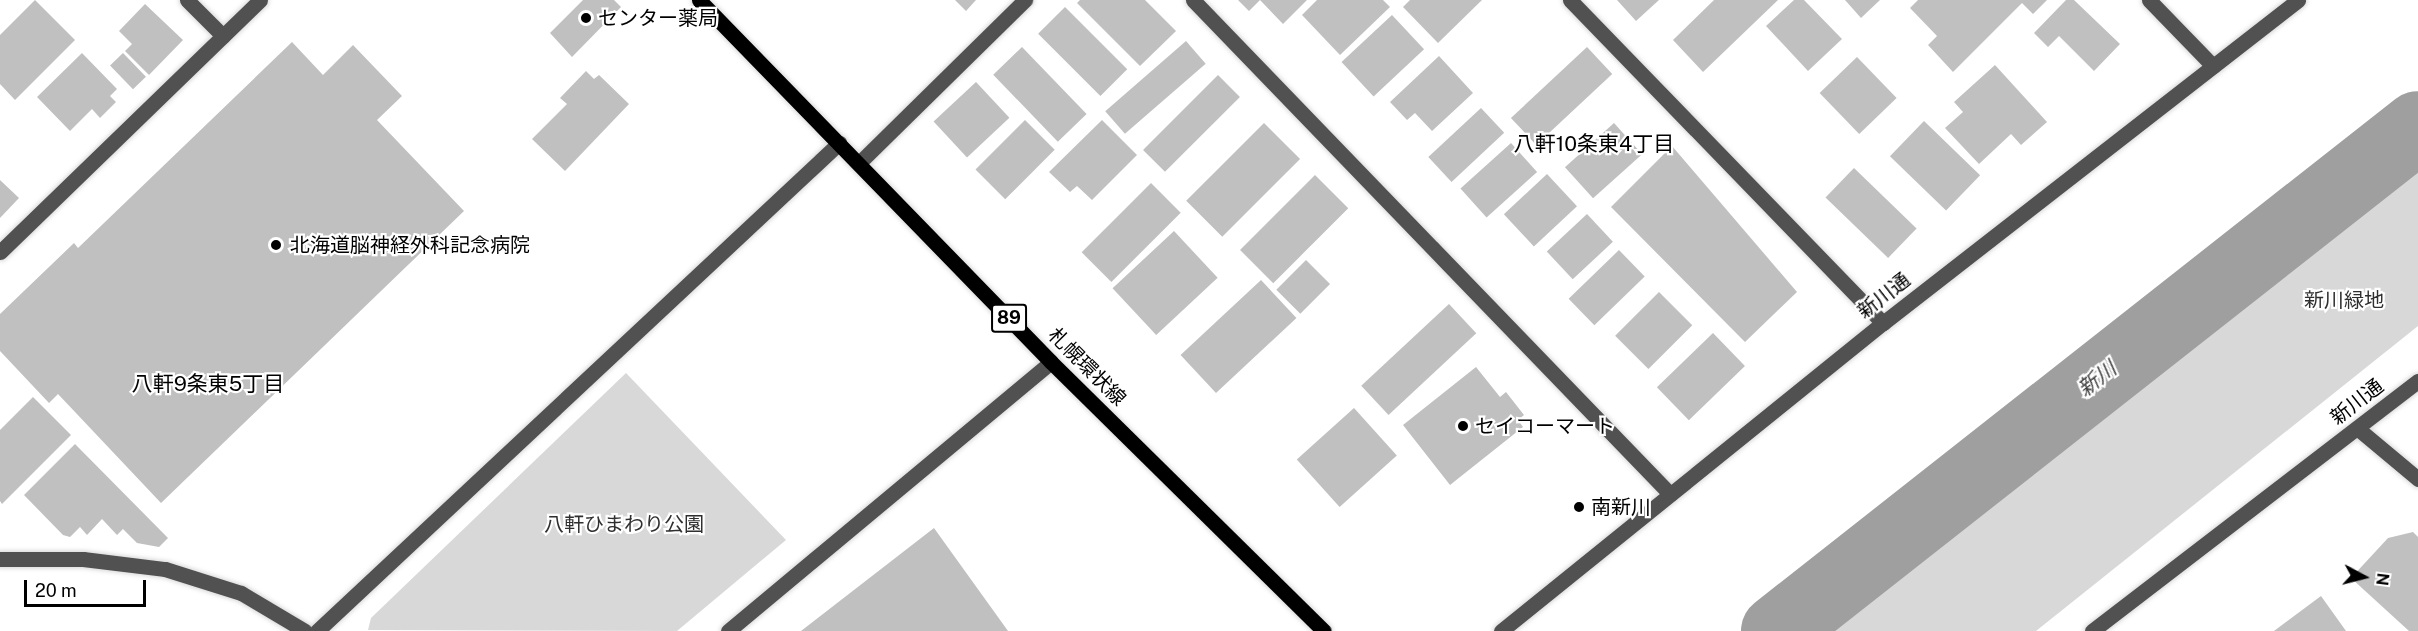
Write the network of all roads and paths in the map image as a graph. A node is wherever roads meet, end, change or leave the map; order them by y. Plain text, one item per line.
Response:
1 (187, 0) edge
2 (260, 0) edge
3 (699, 0) edge
4 (1025, 0) edge
5 (1193, 0) edge
6 (1570, 0) edge
7 (2149, 0) edge
8 (2298, 0) edge
9 (223, 36) junction
10 (2213, 66) junction
11 (839, 143) junction
12 (859, 163) junction
13 (0, 252) edge
14 (1883, 323) junction
15 (1052, 362) junction
16 (2418, 381) edge
17 (2357, 428) junction
18 (2418, 479) edge
19 (1670, 494) junction
20 (0, 559) edge
21 (2109, 625) edge
22 (305, 631) edge
23 (317, 631) edge
24 (728, 631) edge
25 (1324, 631) edge
26 (1501, 631) edge
27 (2092, 631) edge

1 - 9 street
2 - 9 street
3 - 11 main road, 札幌環状線 / 89
4 - 12 street
5 - 19 street
6 - 14 street
7 - 10 street
8 - 10 street, 新川通
9 - 13 street
10 - 14 street, 新川通
11 - 12 main road, 札幌環状線 / 89
11 - 23 street
12 - 15 main road, 札幌環状線 / 89
14 - 19 street, 新川通
15 - 24 street
15 - 25 main road, 札幌環状線 / 89
16 - 17 street, 新川通
17 - 18 street
17 - 21 street, 新川通
19 - 26 street, 新川通
20 - 22 street
21 - 27 street, 新川通

